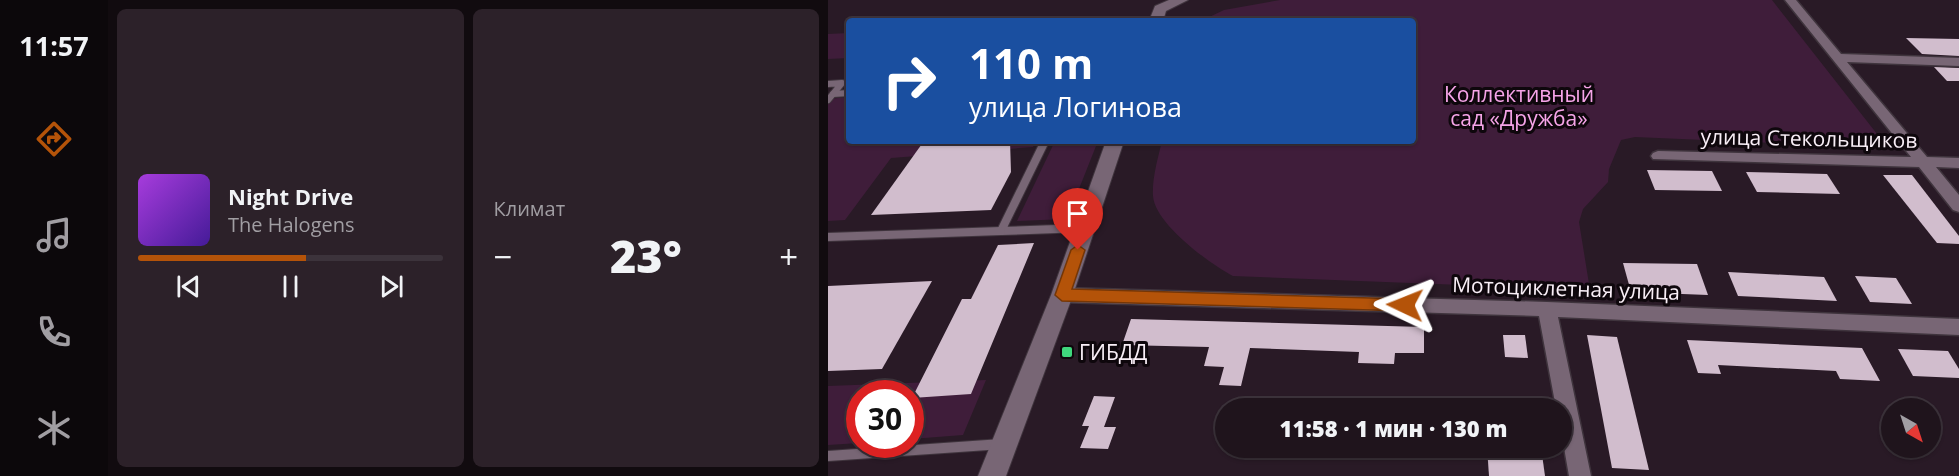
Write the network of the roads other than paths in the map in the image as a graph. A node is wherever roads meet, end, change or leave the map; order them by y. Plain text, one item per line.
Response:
1 (1181, 0) edge
2 (1790, 0) edge
3 (1158, 15) edge
4 (1840, 58) junction
5 (1959, 62) edge
6 (828, 84) edge
7 (846, 94) edge
8 (831, 97) edge
9 (1044, 144) edge
10 (1114, 144) edge
11 (1658, 156) dead end
12 (1923, 162) junction
13 (1959, 163) edge
14 (1959, 206) edge
15 (1086, 227) junction
16 (1001, 231) junction
17 (828, 237) edge
18 (1062, 295) junction
19 (1547, 309) junction
20 (1959, 327) edge
21 (1005, 444) junction
22 (828, 456) edge
23 (992, 476) edge
24 (1580, 476) edge

1 - 3 street
2 - 4 street
4 - 5 street
4 - 12 street
6 - 8 lane
7 - 8 lane
9 - 16 lane
10 - 15 street
11 - 12 street, улица Стекольщиков
12 - 13 street, улица Стекольщиков
12 - 14 street
15 - 16 lane
15 - 18 street
16 - 17 lane
18 - 19 street, Мотоциклетная улица
18 - 21 street
19 - 20 street, Мотоциклетная улица
19 - 24 street
21 - 22 lane
21 - 23 street

